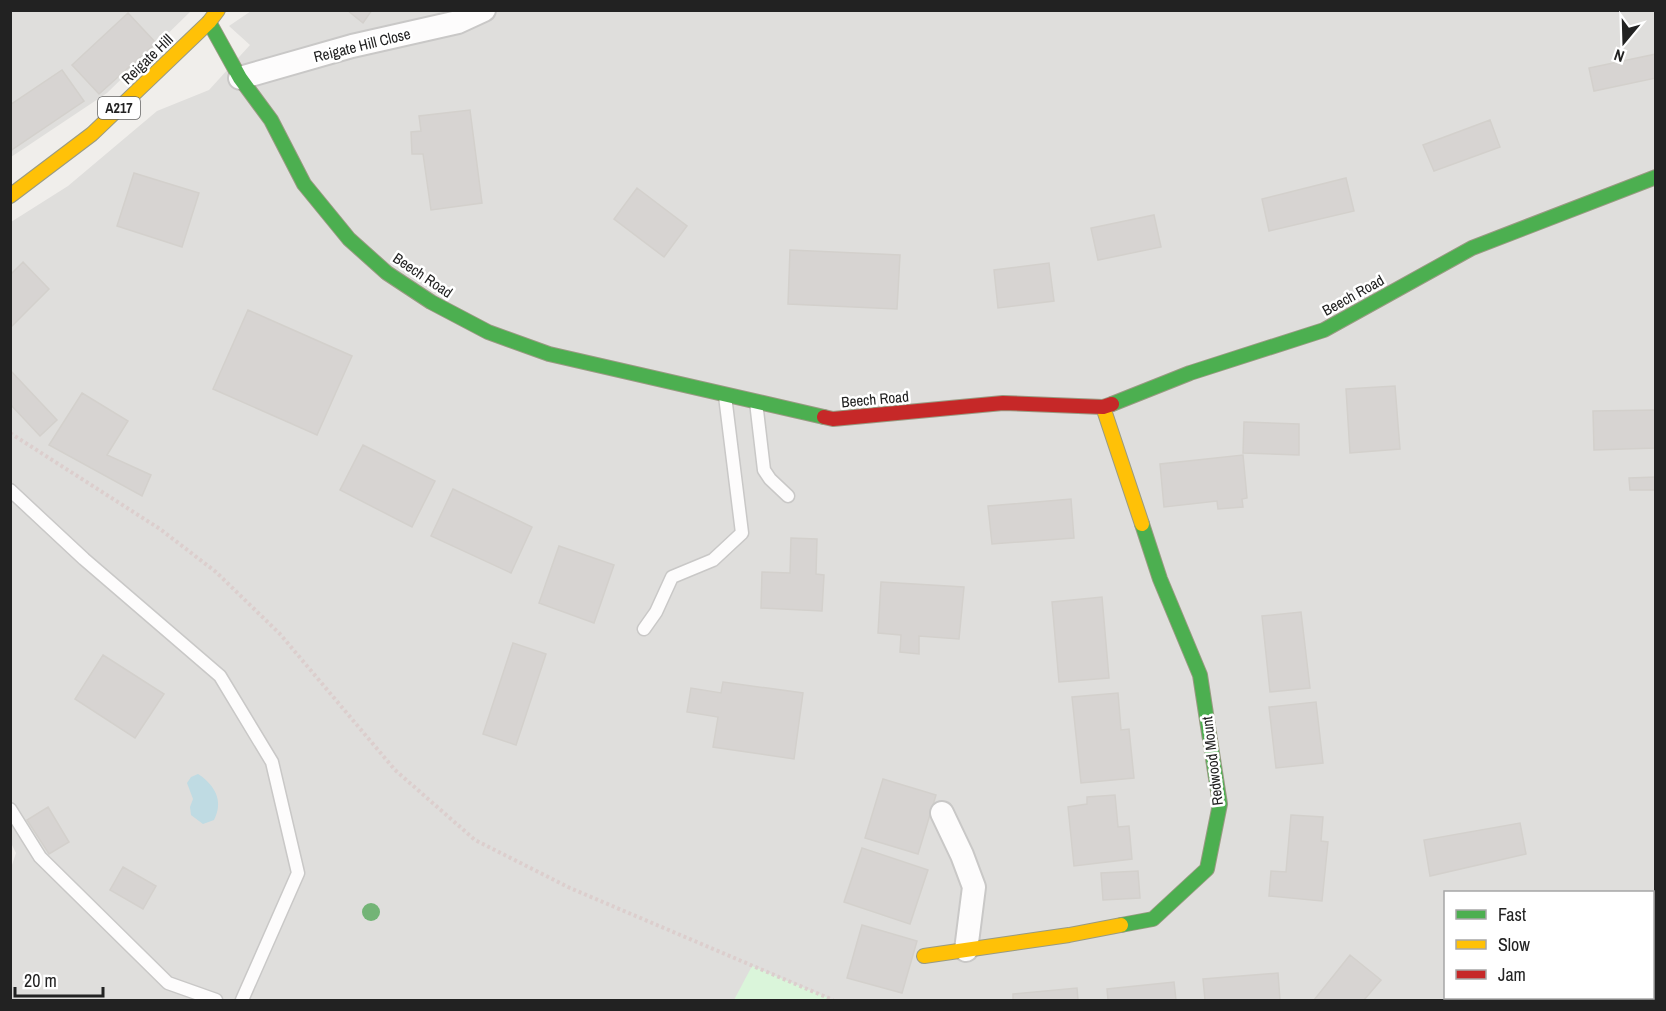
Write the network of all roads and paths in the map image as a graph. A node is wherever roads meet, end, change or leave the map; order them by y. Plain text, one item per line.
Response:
1 (218, 10) edge
2 (484, 10) edge
3 (209, 22) junction
4 (240, 78) junction
5 (1656, 177) edge
6 (10, 196) edge
7 (725, 395) junction
8 (756, 402) junction
9 (1103, 407) junction
10 (10, 433) edge
11 (10, 490) edge
12 (788, 496) dead end
13 (644, 629) dead end
14 (10, 809) edge
15 (942, 813) dead end
16 (966, 950) junction
17 (924, 956) dead end
18 (216, 1000) edge
19 (242, 1000) edge
20 (832, 1000) edge

1 - 3 street, Reigate Hill / A217
2 - 4 street, Reigate Hill Close
3 - 4 street, Beech Road
3 - 6 street, Reigate Hill / A217
4 - 7 street, Beech Road
5 - 9 street, Beech Road
7 - 8 street, Beech Road
7 - 13 lane
8 - 9 street, Beech Road
8 - 12 lane
9 - 16 street, Redwood Mount
10 - 20 path
11 - 19 lane
14 - 18 lane
15 - 16 street
16 - 17 street, Redwood Mount

